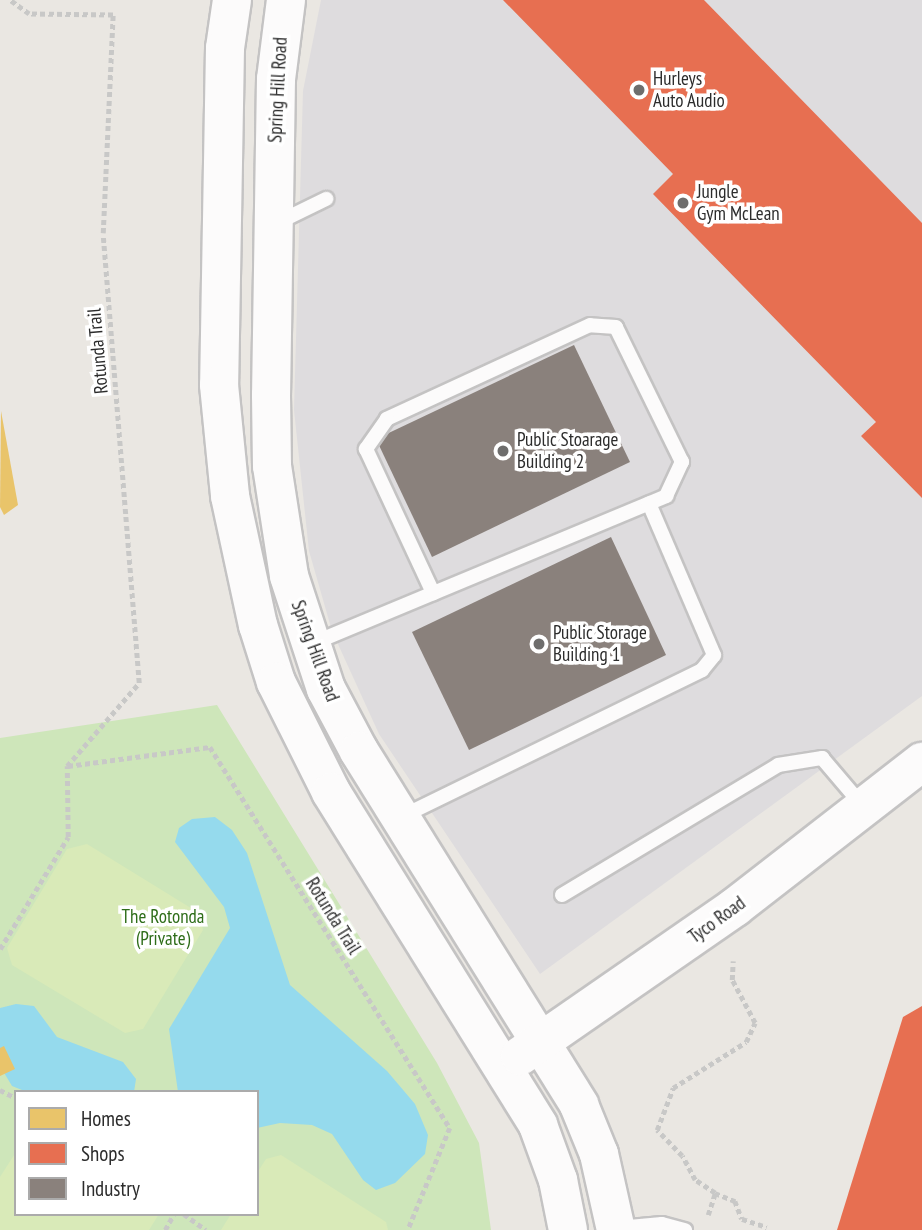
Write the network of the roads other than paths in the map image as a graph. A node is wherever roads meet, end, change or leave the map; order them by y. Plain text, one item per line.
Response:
1 (232, 0) edge
2 (286, 0) edge
3 (326, 199) dead end
4 (273, 225) junction
5 (649, 503) junction
6 (433, 593) junction
7 (310, 645) junction
8 (922, 762) edge
9 (866, 808) junction
10 (400, 818) junction
11 (562, 895) dead end
12 (542, 1042) junction
13 (503, 1067) junction
14 (616, 1229) edge
15 (568, 1230) edge
16 (685, 1230) edge

1 - 13 main road
2 - 4 main road, Spring Hill Road
3 - 4 lane
4 - 7 main road, Spring Hill Road
5 - 6 lane
5 - 6 lane
5 - 10 lane
6 - 7 lane
7 - 10 main road, Spring Hill Road
8 - 9 main road, Tyco Road
9 - 11 lane
9 - 12 main road, Tyco Road
10 - 12 main road, Spring Hill Road
12 - 13 main road, Tyco Road
12 - 14 main road, Spring Hill Road
13 - 15 main road
14 - 16 lane

